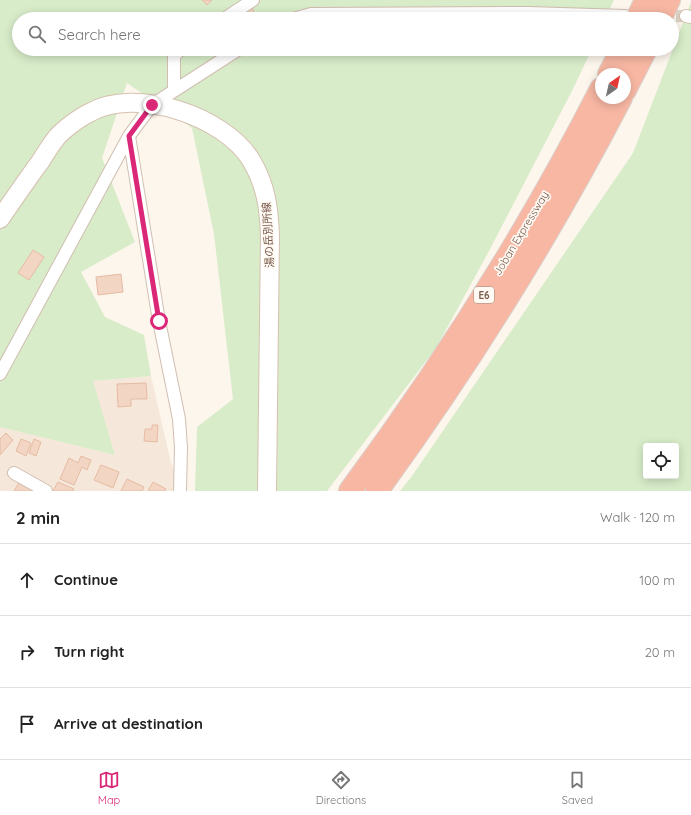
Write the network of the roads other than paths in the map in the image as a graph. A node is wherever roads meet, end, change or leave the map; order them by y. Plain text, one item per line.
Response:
1 (252, 0) edge
2 (646, 0) edge
3 (669, 0) edge
4 (234, 12) edge
5 (636, 12) edge
6 (663, 12) edge
7 (174, 56) edge
8 (228, 56) edge
9 (618, 56) edge
10 (642, 56) edge
11 (612, 68) edge
12 (631, 78) edge
13 (174, 91) junction
14 (595, 100) edge
15 (618, 104) edge
16 (152, 105) junction
17 (129, 136) junction
18 (0, 219) edge
19 (0, 374) edge
20 (14, 473) dead end
21 (46, 491) edge
22 (180, 491) edge
23 (267, 491) edge
24 (350, 491) edge
25 (377, 491) edge

1 - 4 street
2 - 5 highway
3 - 6 highway
7 - 13 street
8 - 13 street
9 - 11 highway
10 - 12 highway
13 - 16 street
14 - 24 highway, Joban Expressway / E6
15 - 25 highway, Joban Expressway / E6
16 - 17 street
16 - 18 main road, 湯の岳別所線
16 - 23 main road, 湯の岳別所線
17 - 19 street
17 - 22 street
20 - 21 street

